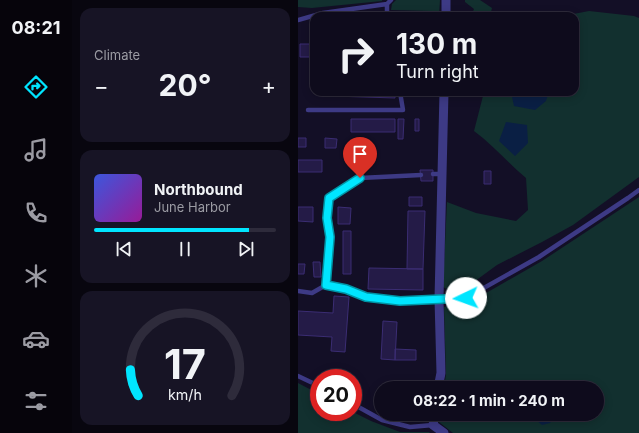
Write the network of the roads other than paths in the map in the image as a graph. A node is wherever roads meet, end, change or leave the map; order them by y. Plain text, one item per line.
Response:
1 (446, 0) edge
2 (389, 2) edge
3 (329, 12) edge
4 (388, 12) edge
5 (446, 12) edge
6 (310, 17) edge
7 (298, 20) edge
8 (401, 96) edge
9 (444, 96) edge
10 (308, 110) dead end
11 (421, 175) dead end
12 (639, 190) edge
13 (326, 285) junction
14 (298, 290) edge
15 (439, 300) junction
16 (298, 376) edge
17 (439, 381) edge
18 (310, 382) edge
19 (362, 409) edge
20 (434, 421) edge
21 (433, 424) junction
22 (444, 433) edge

1 - 5 street
2 - 3 lane
2 - 4 lane
6 - 7 lane
8 - 10 lane
9 - 15 street
11 - 13 lane
12 - 15 lane
13 - 14 lane
13 - 15 lane
15 - 17 street
16 - 18 lane
19 - 21 lane
20 - 21 street
21 - 22 street

